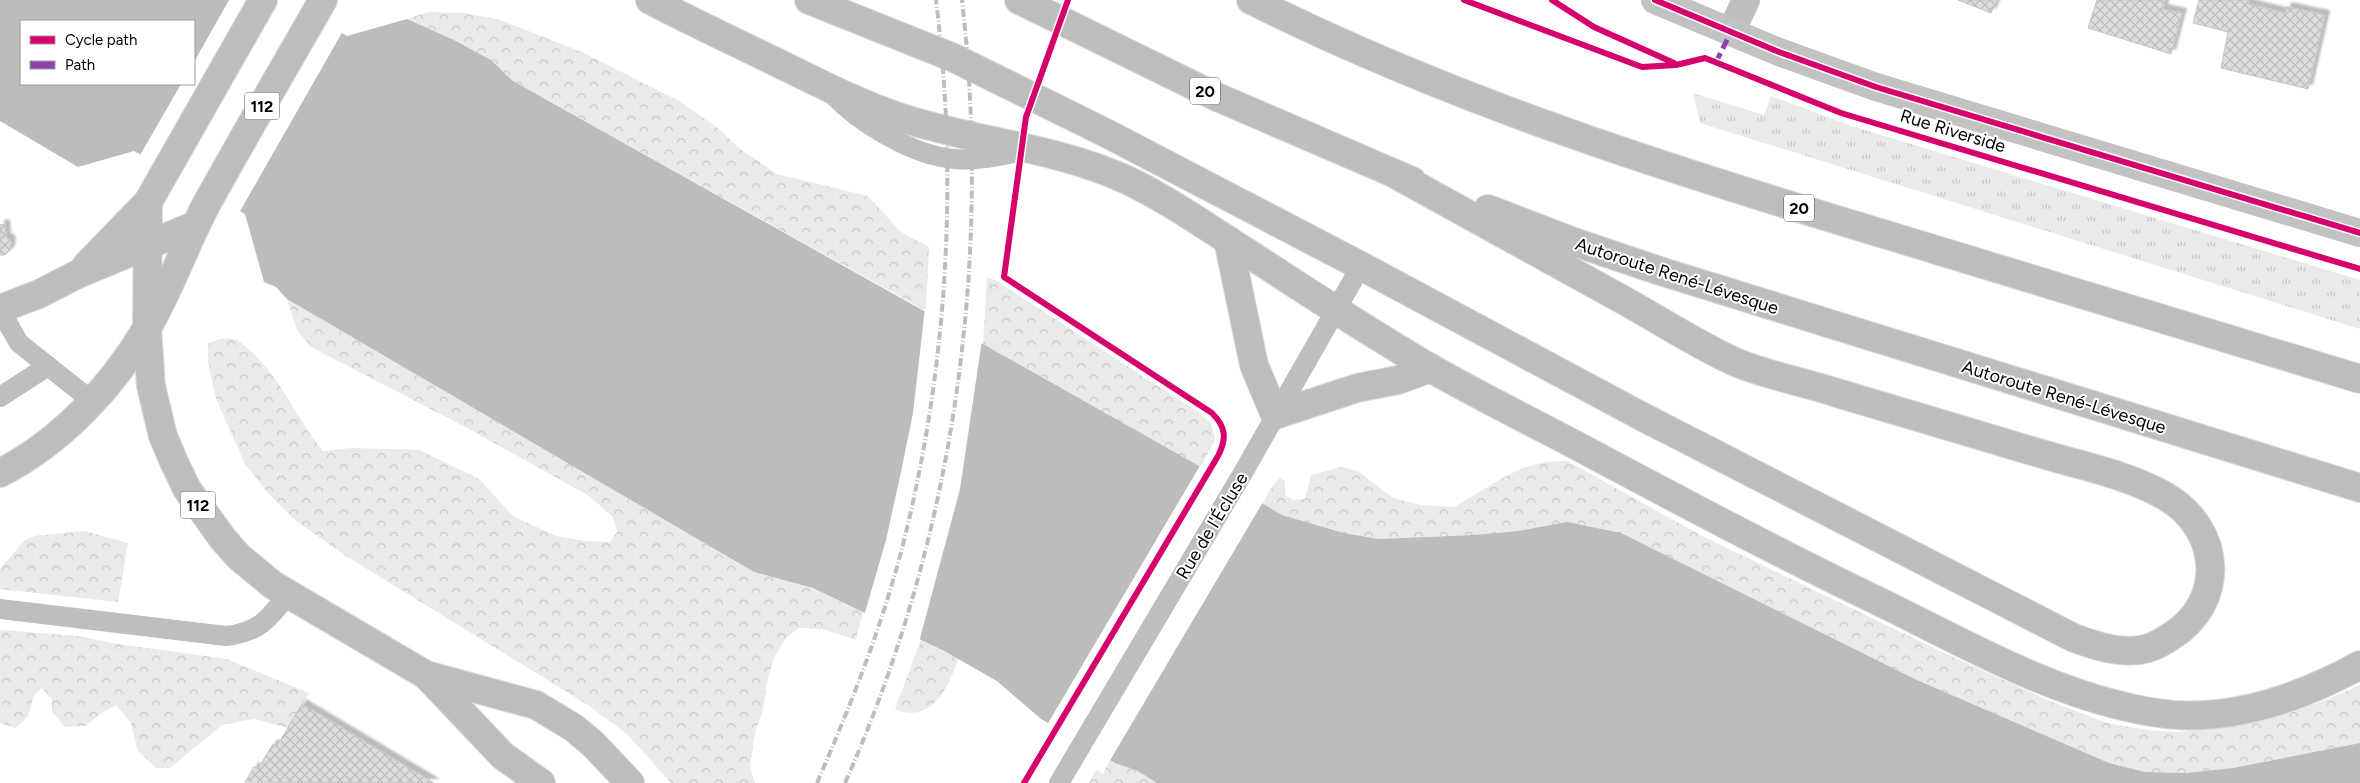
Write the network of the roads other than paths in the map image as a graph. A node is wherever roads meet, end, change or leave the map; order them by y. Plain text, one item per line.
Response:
1 (263, 0) edge
2 (650, 0) edge
3 (809, 0) edge
4 (1019, 0) edge
5 (1251, 0) edge
6 (1655, 0) edge
7 (1746, 0) edge
8 (321, 3) edge
9 (1731, 32) junction
10 (1395, 174) junction
11 (148, 202) junction
12 (202, 214) junction
13 (2360, 233) edge
14 (1228, 240) junction
15 (148, 245) junction
16 (1361, 266) junction
17 (78, 274) junction
18 (0, 309) edge
19 (1336, 310) junction
20 (147, 327) junction
21 (48, 366) junction
22 (1431, 368) junction
23 (2360, 379) edge
24 (0, 397) edge
25 (92, 401) junction
26 (1275, 415) junction
27 (0, 473) edge
28 (2360, 488) edge
29 (288, 594) junction
30 (0, 609) edge
31 (2360, 665) edge
32 (426, 675) junction
33 (542, 783) edge
34 (630, 783) edge
35 (1059, 783) edge

1 - 11 main road
2 - 14 main road
3 - 16 main road
4 - 10 main road, Autoroute René-Lévesque / 20
5 - 23 main road, 20
6 - 9 street, Rue Riverside
7 - 9 street
8 - 12 main road, 112
9 - 13 street, Rue Riverside
10 - 16 main road
10 - 28 main road, Autoroute René-Lévesque / 20
11 - 15 main road
11 - 17 main road
12 - 15 main road
12 - 20 main road, 112
14 - 19 main road
14 - 26 main road
15 - 17 main road
15 - 20 main road
16 - 19 lane, Rue de l'Écluse
17 - 18 main road
18 - 21 lane
19 - 22 main road
19 - 26 lane, Rue de l'Écluse
20 - 25 main road, 112
20 - 29 main road, 112
21 - 24 lane
21 - 25 lane
22 - 26 main road
22 - 31 main road
25 - 27 main road, 112
26 - 35 lane, Rue de l'Écluse
29 - 30 lane
29 - 32 main road, 112
32 - 33 main road
32 - 34 main road

